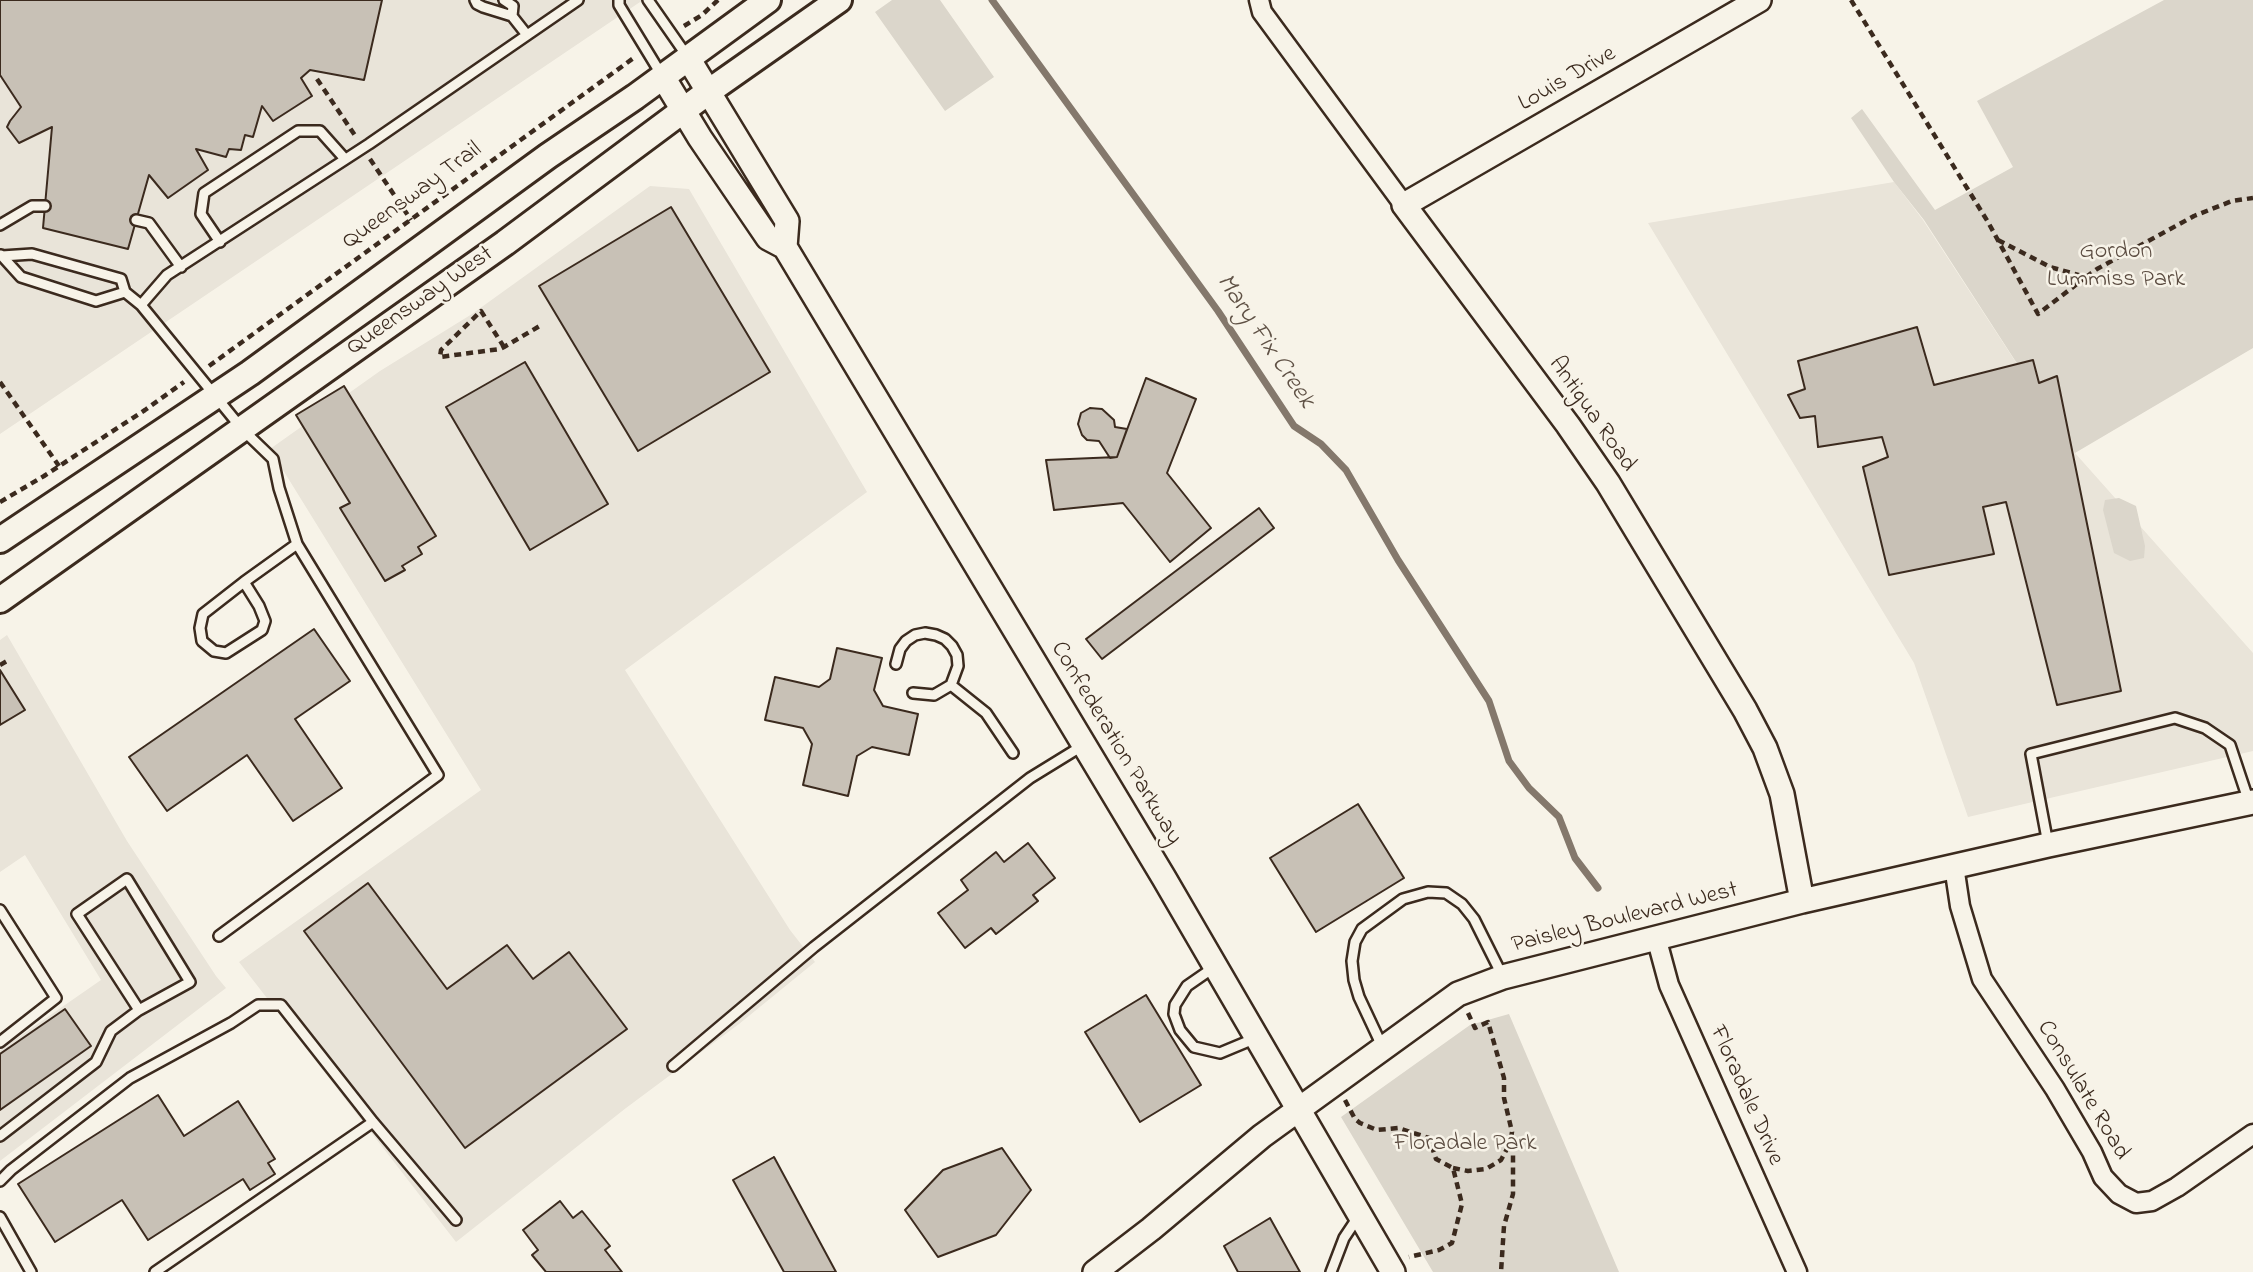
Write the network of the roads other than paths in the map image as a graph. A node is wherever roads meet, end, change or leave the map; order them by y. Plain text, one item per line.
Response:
1 (475, 0) edge
2 (505, 0) edge
3 (578, 0) edge
4 (620, 0) edge
5 (648, 0) edge
6 (768, 0) edge
7 (839, 0) edge
8 (1259, 0) edge
9 (1759, 0) edge
10 (512, 16) junction
11 (527, 35) junction
12 (688, 58) junction
13 (663, 77) junction
14 (708, 92) junction
15 (684, 111) junction
16 (345, 159) junction
17 (1404, 205) junction
18 (45, 206) dead end
19 (136, 220) dead end
20 (0, 225) edge
21 (220, 242) junction
22 (785, 247) junction
23 (1, 255) edge
24 (181, 267) junction
25 (125, 292) junction
26 (141, 305) junction
27 (215, 396) junction
28 (243, 430) junction
29 (0, 540) edge
30 (297, 544) junction
31 (244, 582) junction
32 (0, 600) edge
33 (895, 664) dead end
34 (951, 685) junction
35 (914, 693) dead end
36 (1083, 745) junction
37 (1013, 753) dead end
38 (2251, 803) edge
39 (2048, 845) junction
40 (1954, 866) junction
41 (1802, 901) junction
42 (0, 910) edge
43 (219, 936) dead end
44 (1656, 937) junction
45 (1216, 966) junction
46 (1503, 977) junction
47 (139, 1010) junction
48 (1258, 1038) junction
49 (0, 1042) edge
50 (1383, 1049) junction
51 (673, 1066) dead end
52 (1299, 1111) junction
53 (373, 1122) junction
54 (2253, 1134) edge
55 (0, 1136) edge
56 (0, 1181) edge
57 (1359, 1214) junction
58 (0, 1217) edge
59 (456, 1220) dead end
60 (1391, 1267) edge
61 (31, 1272) edge
62 (155, 1272) edge
63 (1095, 1272) edge
64 (1331, 1272) edge
65 (1797, 1272) edge

1 - 10 lane
2 - 10 lane
3 - 11 lane
4 - 13 lane
5 - 12 lane
6 - 12 main road, Queensway West
7 - 14 main road, Queensway West
8 - 17 street, Antigua Road
9 - 17 street, Louis Drive
10 - 11 lane
11 - 16 lane
12 - 13 main road, Queensway West
12 - 14 street, Confederation Parkway
13 - 15 street, Confederation Parkway
13 - 27 main road, Queensway West
14 - 15 main road, Queensway West
14 - 22 street, Confederation Parkway
15 - 22 street, Confederation Parkway
15 - 28 main road, Queensway West
16 - 21 lane
16 - 21 lane
17 - 41 street, Antigua Road
18 - 20 lane
19 - 24 lane
21 - 24 lane
22 - 36 street, Confederation Parkway
23 - 25 lane
23 - 25 lane
24 - 26 lane
25 - 26 lane
26 - 27 lane
27 - 28 lane
27 - 29 main road, Queensway West
28 - 30 lane
28 - 32 main road, Queensway West
30 - 31 lane
30 - 43 lane
31 - 31 lane
33 - 34 lane
34 - 35 lane
34 - 37 lane
36 - 45 street, Confederation Parkway
36 - 51 lane
38 - 39 street, Paisley Boulevard West
38 - 39 lane
39 - 40 street, Paisley Boulevard West
40 - 41 street, Paisley Boulevard West
40 - 54 street, Consulate Road
41 - 44 street, Paisley Boulevard West
42 - 49 lane
44 - 46 street, Paisley Boulevard West
44 - 65 street, Floradale Drive
45 - 48 street, Confederation Parkway
45 - 48 lane
46 - 50 street, Paisley Boulevard West
46 - 50 lane
47 - 47 lane
47 - 55 lane
48 - 52 street, Confederation Parkway
50 - 52 street, Paisley Boulevard West
52 - 57 street, Confederation Parkway
52 - 63 street, Paisley Boulevard West
53 - 56 lane
53 - 59 lane
53 - 62 lane
57 - 60 street, Confederation Parkway
57 - 64 lane
58 - 61 lane

